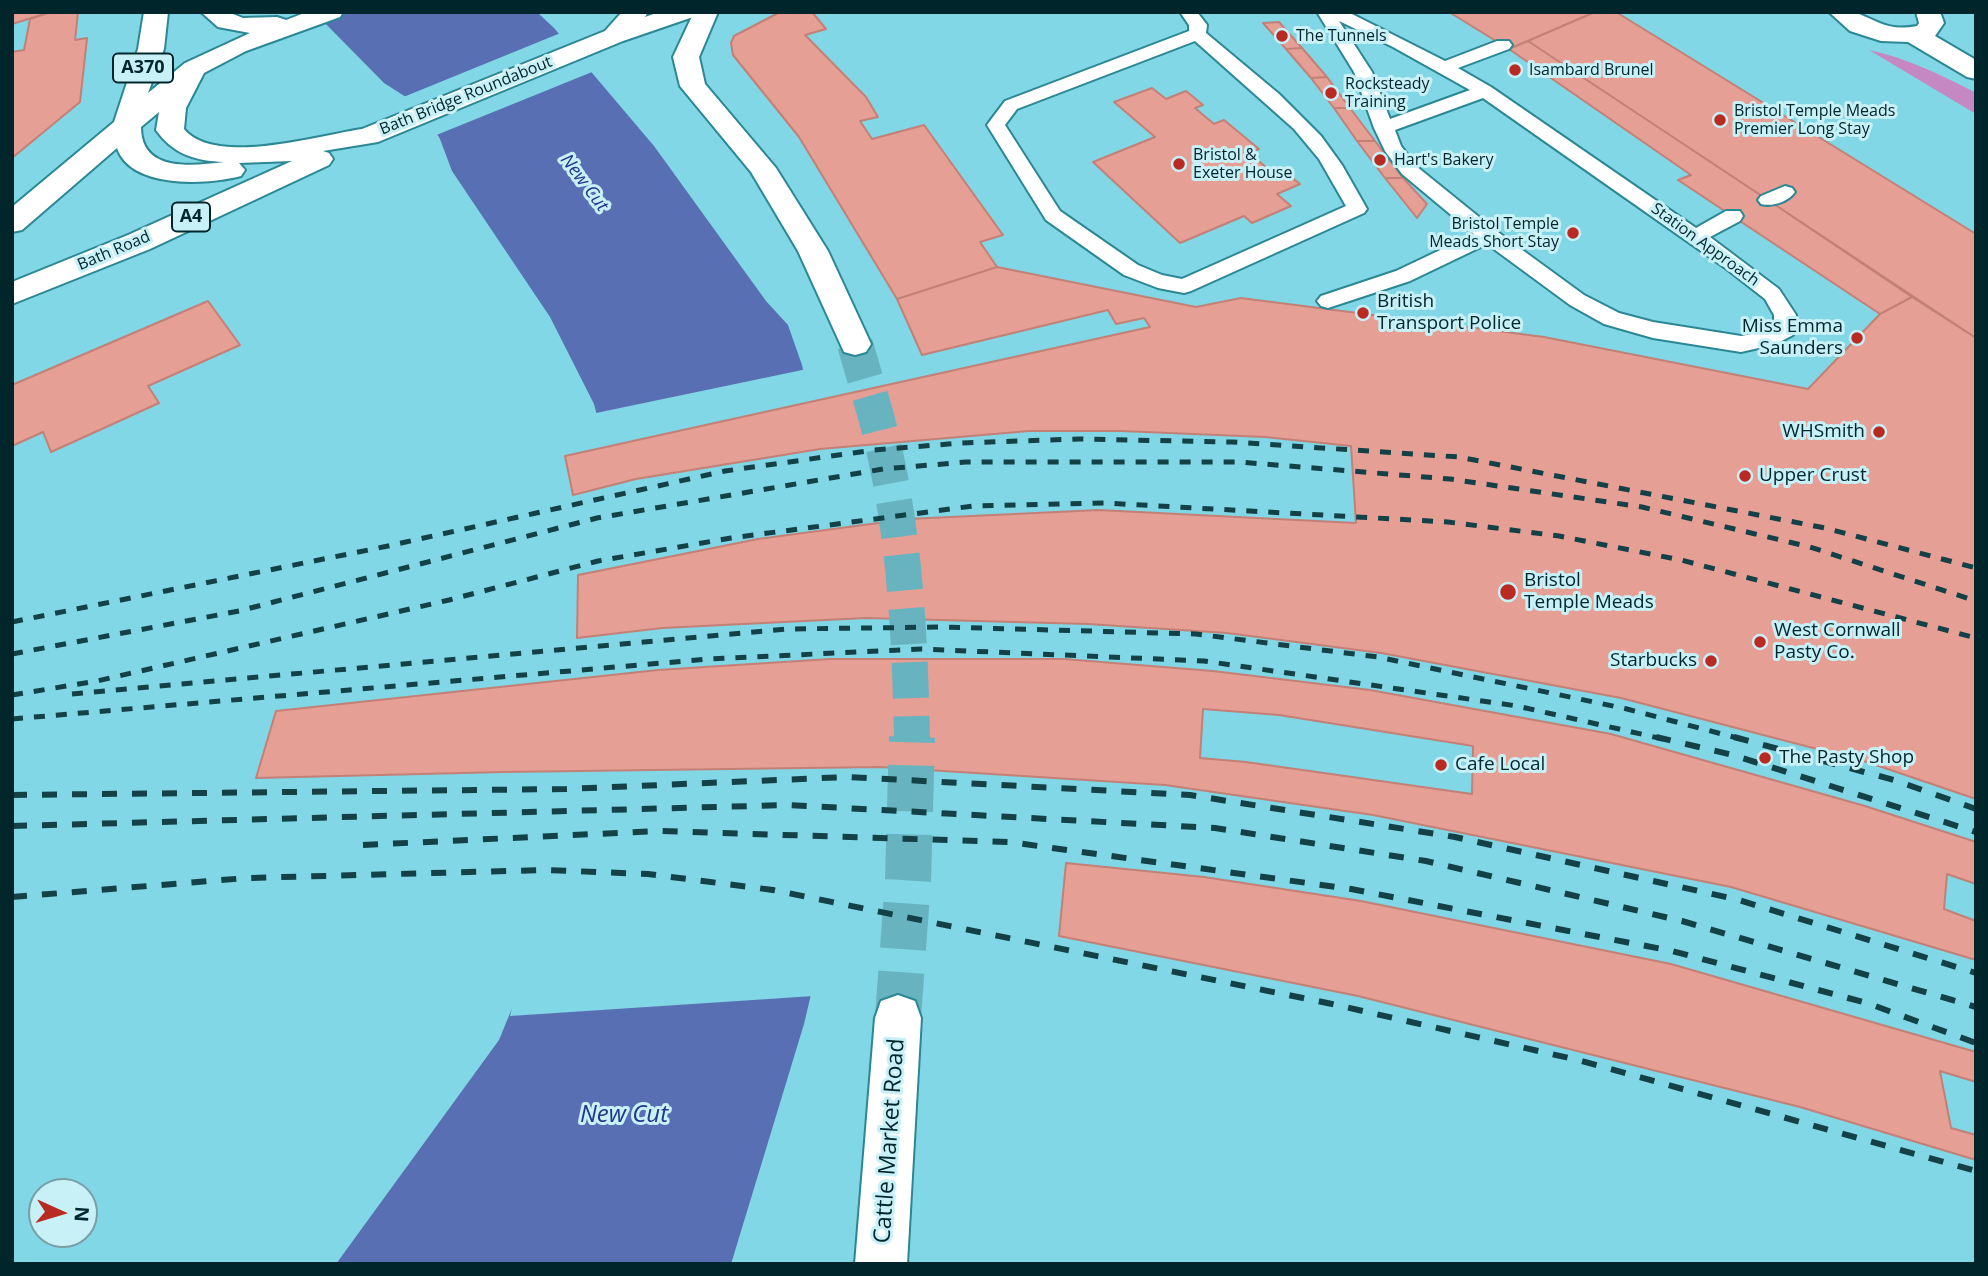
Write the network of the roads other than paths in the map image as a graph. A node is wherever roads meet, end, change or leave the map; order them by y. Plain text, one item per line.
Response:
1 (156, 12) edge
2 (213, 12) edge
3 (331, 12) edge
4 (636, 12) edge
5 (684, 12) edge
6 (706, 12) edge
7 (1188, 12) edge
8 (1325, 12) edge
9 (1334, 12) edge
10 (1841, 12) edge
11 (1928, 12) edge
12 (274, 28) junction
13 (1197, 34) junction
14 (1914, 35) junction
15 (614, 36) junction
16 (1503, 45) dead end
17 (194, 68) junction
18 (1443, 68) junction
19 (1976, 71) edge
20 (1485, 91) junction
21 (127, 124) junction
22 (1383, 128) junction
23 (373, 134) junction
24 (293, 152) junction
25 (1733, 216) dead end
26 (12, 223) edge
27 (1488, 235) junction
28 (1695, 237) junction
29 (12, 294) edge
30 (1328, 301) dead end
31 (855, 344) tunnel mouth
32 (898, 1018) tunnel mouth
33 (881, 1264) edge

1 - 21 main road, A370
2 - 12 main road
3 - 12 main road
4 - 15 main road, Bath Bridge Roundabout / A4
5 - 15 main road, A4
6 - 31 main road
7 - 13 lane
8 - 22 lane, Station Approach
9 - 18 lane, Station Approach
10 - 14 main road
11 - 14 main road
12 - 17 main road
13 - 13 lane
14 - 19 main road
15 - 23 main road, Bath Bridge Roundabout / A4
16 - 18 lane
17 - 21 main road
17 - 24 main road, Bath Bridge Roundabout / A4
18 - 20 lane, Station Approach
20 - 22 lane
20 - 28 lane, Station Approach
21 - 24 main road, A4
21 - 26 main road
22 - 27 lane, Station Approach
23 - 24 main road, Bath Bridge Roundabout / A4
23 - 29 main road, Bath Road / A4
25 - 28 lane
27 - 28 lane, Station Approach
27 - 30 lane
32 - 33 main road, Cattle Market Road

